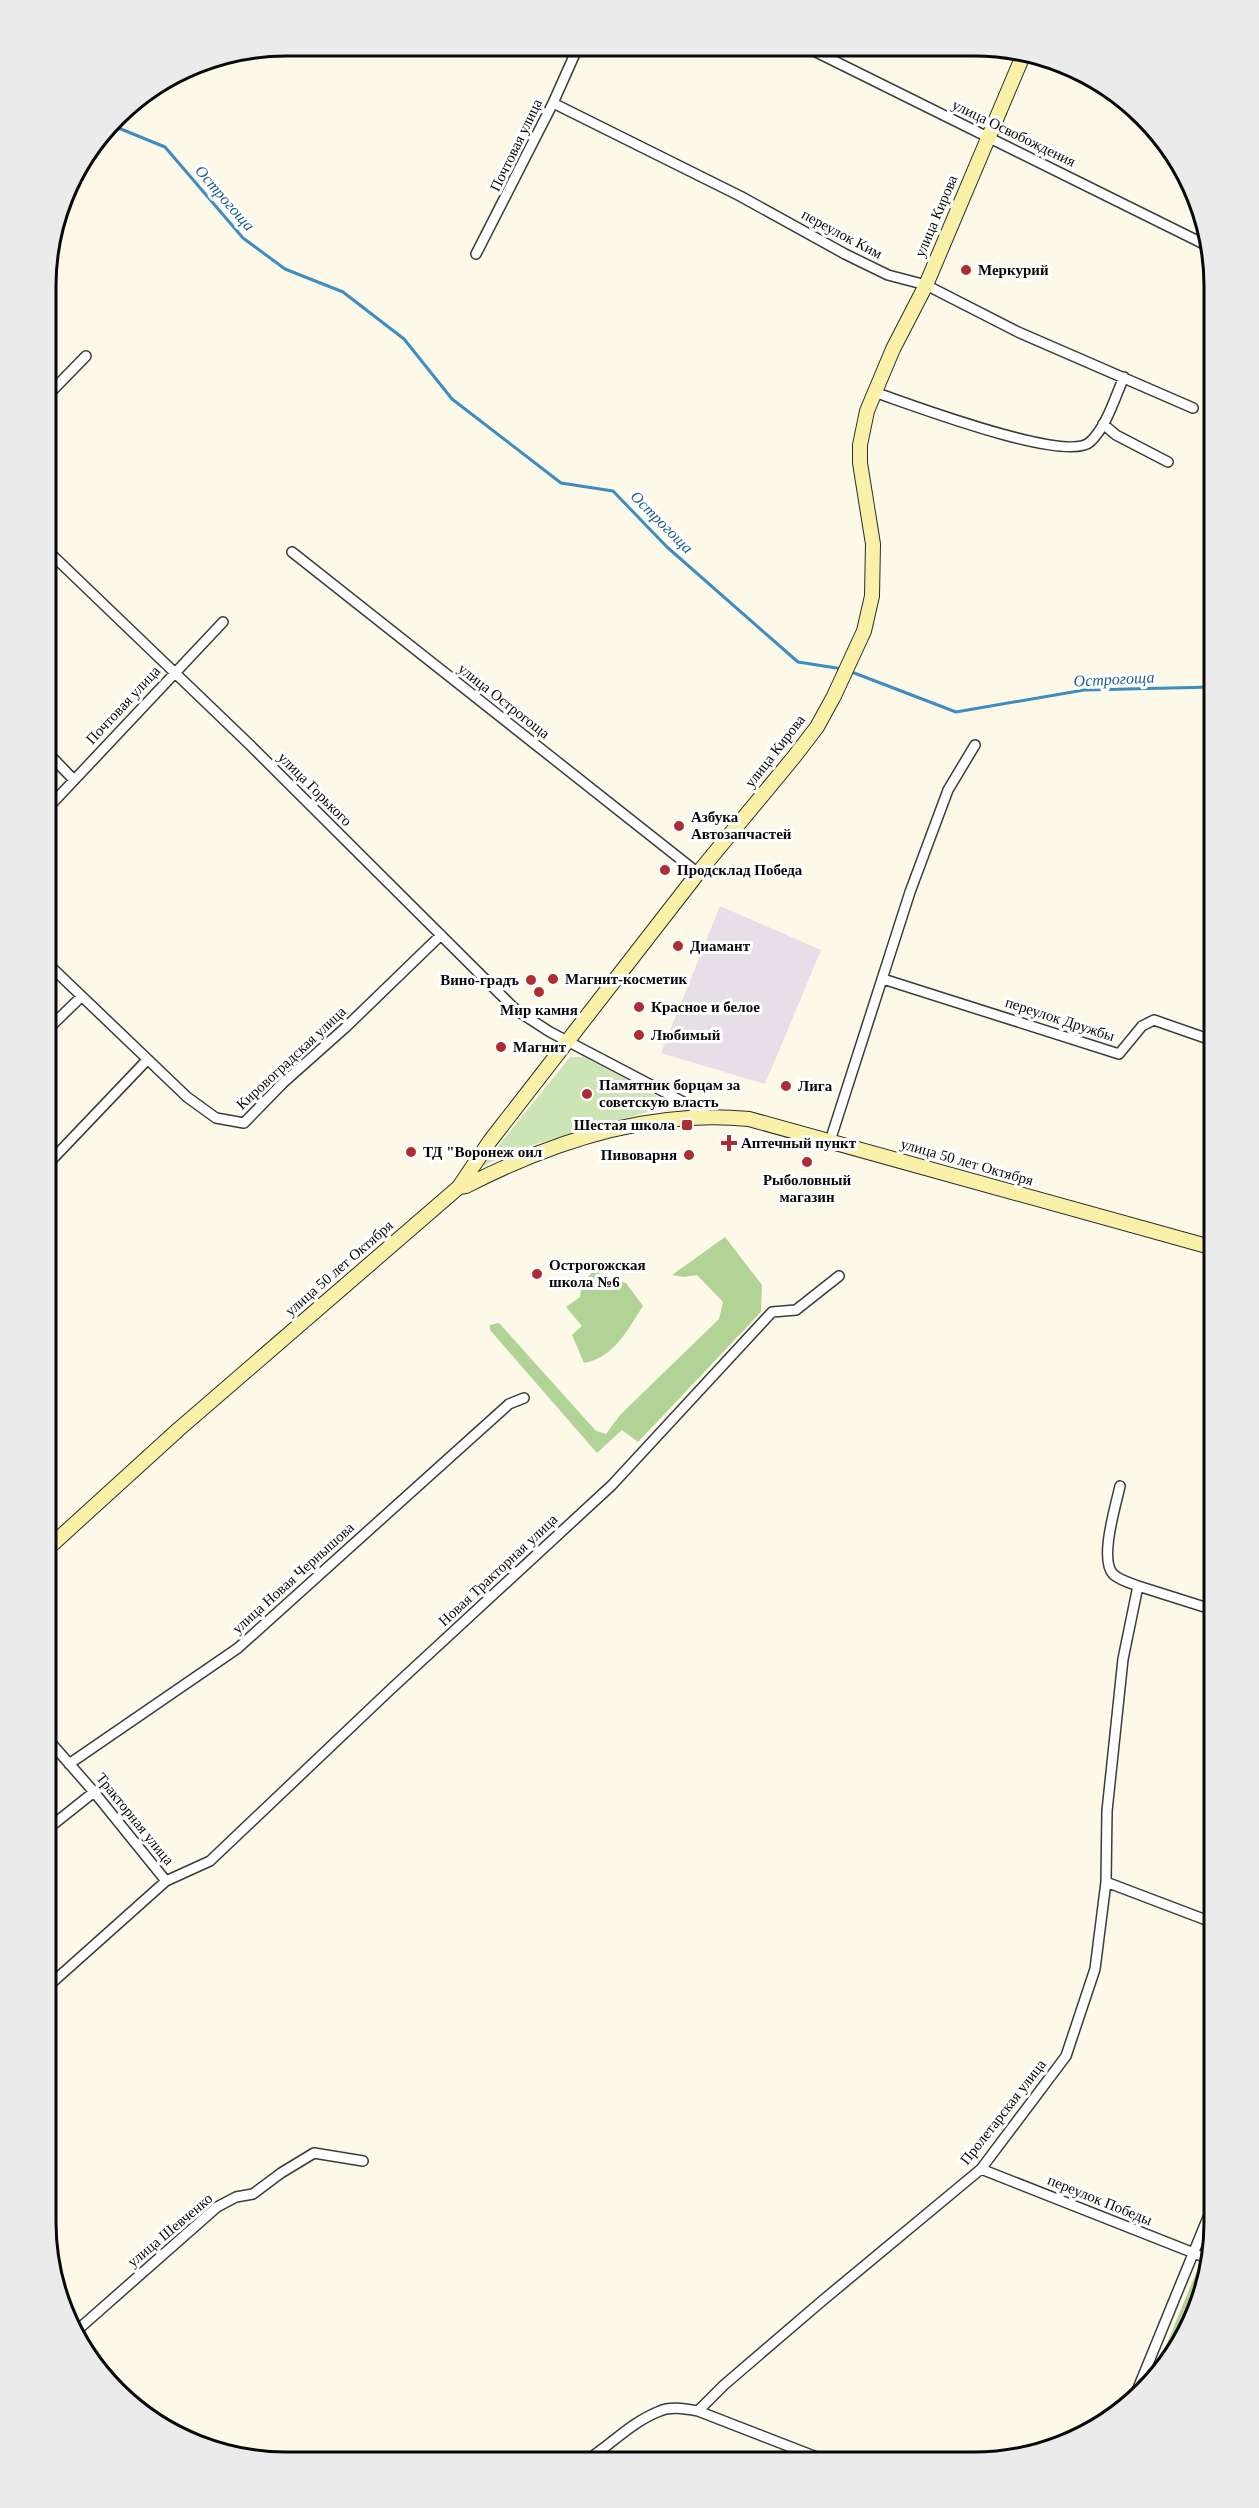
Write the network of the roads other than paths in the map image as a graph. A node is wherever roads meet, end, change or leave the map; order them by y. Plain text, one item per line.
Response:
1 (574, 56) edge
2 (824, 56) edge
3 (1021, 60) edge
4 (553, 103) junction
5 (988, 137) junction
6 (1199, 242) edge
7 (476, 254) dead end
8 (926, 285) junction
9 (86, 356) dead end
10 (1124, 377) junction
11 (56, 387) edge
12 (874, 392) junction
13 (1193, 408) dead end
14 (1103, 424) junction
15 (1168, 462) dead end
16 (292, 552) dead end
17 (56, 559) edge
18 (223, 622) dead end
19 (175, 672) junction
20 (975, 745) dead end
21 (56, 762) edge
22 (74, 780) junction
23 (56, 799) edge
24 (698, 873) junction
25 (441, 935) junction
26 (56, 972) edge
27 (883, 979) junction
28 (81, 997) junction
29 (56, 1021) edge
30 (1204, 1038) edge
31 (568, 1040) junction
32 (147, 1060) junction
33 (710, 1116) junction
34 (830, 1141) junction
35 (56, 1156) edge
36 (459, 1187) junction
37 (1204, 1245) edge
38 (839, 1276) dead end
39 (524, 1398) dead end
40 (1120, 1486) dead end
41 (56, 1541) edge
42 (1138, 1586) junction
43 (1204, 1607) edge
44 (56, 1749) edge
45 (69, 1764) junction
46 (94, 1792) junction
47 (56, 1823) edge
48 (166, 1881) junction
49 (1106, 1882) junction
50 (1204, 1919) edge
51 (56, 1979) edge
52 (363, 2161) dead end
53 (981, 2169) junction
54 (1203, 2232) edge
55 (1195, 2254) junction
56 (1201, 2256) edge
57 (81, 2327) edge
58 (1142, 2379) edge
59 (698, 2411) junction
60 (596, 2452) edge
61 (804, 2452) edge

1 - 4 street, Почтовая улица
2 - 5 street, улица Освобождения
3 - 5 main road, улица Кирова
4 - 7 street, Почтовая улица
4 - 8 street, переулок Ким
5 - 6 street, улица Освобождения
5 - 8 main road, улица Кирова
8 - 10 street, переулок Ким
8 - 12 main road, улица Кирова
9 - 11 street
10 - 13 street, переулок Ким
10 - 14 street
12 - 14 street
12 - 24 main road, улица Кирова
14 - 15 street
16 - 24 street, улица Острогоща
17 - 19 street, улица Горького
18 - 19 street, Почтовая улица
19 - 22 street, Почтовая улица
19 - 25 street, улица Горького
20 - 27 street
21 - 22 street
22 - 23 street, Почтовая улица
24 - 31 main road, улица Кирова
25 - 31 street, улица Горького
25 - 32 street, Кировоградская улица
26 - 28 street, Кировоградская улица
27 - 30 street, переулок Дружбы
27 - 34 street
28 - 29 street
28 - 32 street, Кировоградская улица
31 - 33 street, улица 50 лет Октября
31 - 36 main road, улица Кирова
32 - 35 street
33 - 34 main road, улица 50 лет Октября
33 - 36 main road, улица 50 лет Октября
34 - 37 main road, улица 50 лет Октября
36 - 41 main road, улица 50 лет Октября
38 - 48 street, Новая Тракторная улица
39 - 45 street, улица Новая Чернышова
40 - 42 street
42 - 43 street
42 - 49 street, Пролетарская улица
44 - 45 street, Тракторная улица
45 - 46 street, Тракторная улица
46 - 47 street
46 - 48 street, Тракторная улица
48 - 51 street, Тракторная улица
49 - 50 street
49 - 53 street, Пролетарская улица
52 - 57 street, улица Шевченко
53 - 55 street, переулок Победы
53 - 59 street, Пролетарская улица
54 - 55 street
55 - 56 street, переулок Победы
55 - 58 street
59 - 60 street
59 - 61 street

